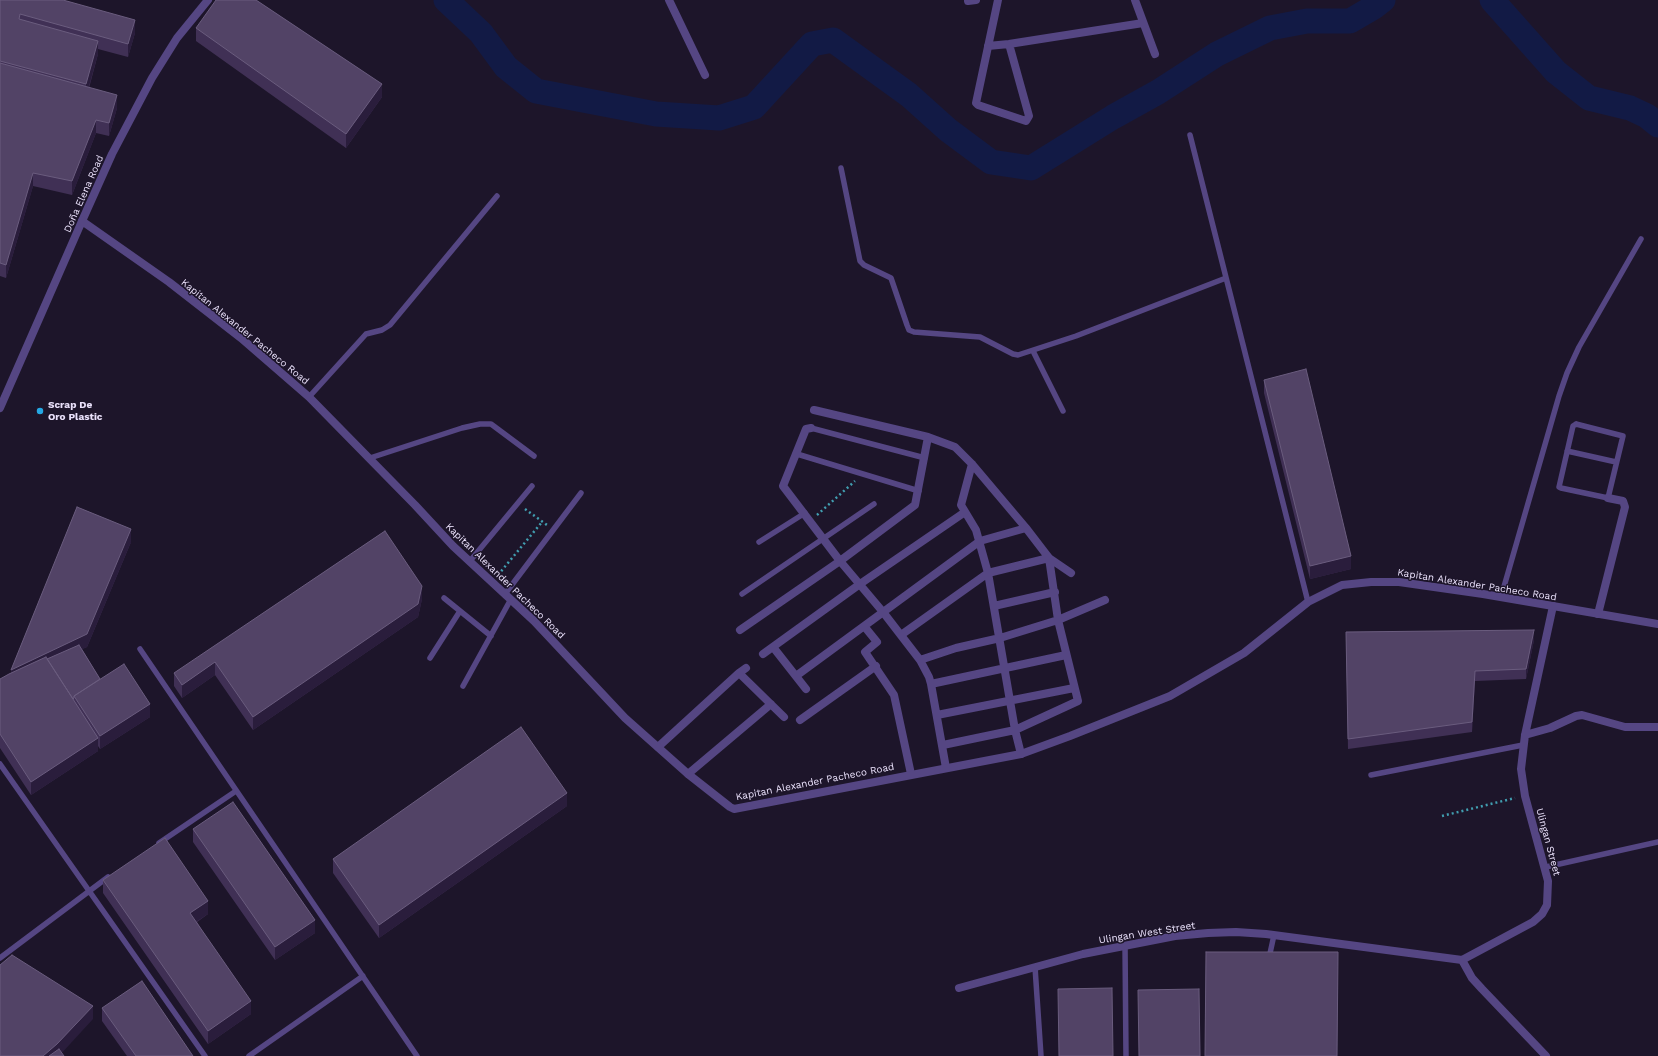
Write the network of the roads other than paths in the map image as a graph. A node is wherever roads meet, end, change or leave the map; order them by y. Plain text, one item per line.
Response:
1 (208, 0) edge
2 (669, 0) edge
3 (998, 0) edge
4 (1135, 0) edge
5 (1143, 23) junction
6 (1009, 44) junction
7 (988, 46) junction
8 (1155, 54) dead end
9 (705, 75) dead end
10 (1190, 134) dead end
11 (841, 168) dead end
12 (497, 196) dead end
13 (82, 221) junction
14 (1641, 239) dead end
15 (1226, 278) junction
16 (1033, 351) junction
17 (309, 397) junction
18 (0, 408) edge
19 (814, 410) dead end
20 (1063, 412) dead end
21 (810, 428) joint
22 (928, 438) junction
23 (1567, 451) junction
24 (797, 454) junction
25 (534, 456) dead end
26 (370, 458) junction
27 (925, 458) junction
28 (1616, 462) junction
29 (972, 464) junction
30 (532, 486) dead end
31 (919, 491) junction
32 (581, 493) dead end
33 (1608, 498) junction
34 (874, 504) dead end
35 (964, 512) junction
36 (805, 514) junction
37 (1026, 528) junction
38 (824, 538) junction
39 (980, 541) junction
40 (759, 542) dead end
41 (1049, 558) junction
42 (470, 561) junction
43 (840, 561) junction
44 (988, 572) junction
45 (1071, 573) dead end
46 (860, 584) junction
47 (1055, 592) junction
48 (742, 594) dead end
49 (508, 596) junction
50 (1501, 597) junction
51 (444, 598) dead end
52 (1105, 600) dead end
53 (1308, 602) junction
54 (994, 606) junction
55 (1553, 606) junction
56 (460, 611) junction
57 (883, 612) junction
58 (1598, 614) junction
59 (1058, 620) junction
60 (1658, 624) edge
61 (864, 626) junction
62 (740, 630) dead end
63 (901, 635) junction
64 (491, 636) junction
65 (1000, 638) junction
66 (772, 647) junction
67 (140, 649) dead end
68 (763, 654) dead end
69 (1066, 655) junction
70 (430, 658) dead end
71 (920, 660) junction
72 (876, 666) junction
73 (746, 668) dead end
74 (1005, 669) junction
75 (739, 673) junction
76 (796, 676) junction
77 (931, 684) junction
78 (463, 686) dead end
79 (1074, 688) junction
80 (806, 689) dead end
81 (1010, 701) junction
82 (771, 704) junction
83 (937, 715) junction
84 (784, 717) dead end
85 (800, 720) dead end
86 (1658, 727) edge
87 (1015, 730) junction
88 (1525, 735) junction
89 (943, 745) junction
90 (1523, 745) junction
91 (658, 747) junction
92 (1021, 754) junction
93 (0, 764) edge
94 (946, 768) junction
95 (688, 774) junction
96 (911, 774) junction
97 (1371, 775) dead end
98 (236, 791) junction
99 (1658, 842) edge
100 (153, 847) edge
101 (1546, 867) junction
102 (115, 873) edge
103 (89, 890) junction
104 (1274, 935) junction
105 (1125, 946) junction
106 (0, 958) edge
107 (1462, 960) junction
108 (1264, 963) edge
109 (1035, 967) junction
110 (363, 976) junction
111 (959, 988) dead end
112 (205, 1056) edge
113 (249, 1056) edge
114 (417, 1056) edge
115 (1041, 1056) edge
116 (1126, 1056) edge
117 (1546, 1056) edge

1 - 13 street, Doña Elena Road
2 - 9 street
3 - 7 street
4 - 5 street
5 - 6 street
5 - 8 street
6 - 7 street
6 - 7 street
10 - 15 lane
11 - 16 lane
12 - 17 lane
13 - 17 street, Kapitan Alexander Pacheco Road
13 - 18 street, Doña Elena Road
14 - 50 lane
15 - 16 lane
15 - 53 lane
16 - 20 lane
17 - 26 street, Kapitan Alexander Pacheco Road
19 - 22 street
21 - 24 street
21 - 27 lane
22 - 27 street
22 - 29 street
23 - 28 lane
23 - 28 lane
23 - 33 lane
24 - 31 lane
24 - 36 street
25 - 26 lane
26 - 42 street, Kapitan Alexander Pacheco Road
27 - 31 street
28 - 33 lane
29 - 35 street
29 - 37 street
30 - 42 lane
31 - 43 street
32 - 49 lane
33 - 58 street
34 - 38 lane
35 - 39 street
35 - 46 street
36 - 38 street
36 - 40 lane
37 - 39 street
37 - 41 street
38 - 43 street
38 - 48 lane
39 - 44 street
39 - 57 street
41 - 44 street
41 - 45 street
41 - 47 street
42 - 49 street, Kapitan Alexander Pacheco Road
43 - 46 street
43 - 62 street
44 - 54 street
44 - 63 street
46 - 57 street
46 - 66 street
47 - 54 street
47 - 59 street
49 - 64 lane
49 - 91 street, Kapitan Alexander Pacheco Road
50 - 53 street, Kapitan Alexander Pacheco Road
50 - 55 street, Kapitan Alexander Pacheco Road
51 - 56 lane
52 - 59 street
53 - 92 street, Kapitan Alexander Pacheco Road
54 - 65 street
55 - 58 street, Kapitan Alexander Pacheco Road
55 - 88 street, Ulingan Street
56 - 64 lane
56 - 70 lane
57 - 61 street
57 - 63 street
58 - 60 street, Kapitan Alexander Pacheco Road
59 - 65 street
59 - 69 street
61 - 72 street
61 - 76 street
63 - 71 street
64 - 78 lane
65 - 71 street
65 - 74 street
66 - 68 street
66 - 76 street
67 - 98 lane
69 - 74 street
69 - 79 street
71 - 77 street
72 - 85 street
72 - 96 street
73 - 75 street
74 - 77 street
74 - 81 street
75 - 82 street
75 - 91 street
76 - 80 street
77 - 83 street
79 - 81 street
79 - 87 street
81 - 83 street
81 - 87 street
82 - 84 street
82 - 95 street
83 - 89 street
86 - 88 street
87 - 89 street
87 - 92 street
88 - 90 street, Ulingan Street
89 - 94 street
90 - 97 lane
90 - 101 street, Ulingan Street
91 - 95 street, Kapitan Alexander Pacheco Road
92 - 94 street, Kapitan Alexander Pacheco Road
93 - 103 lane
94 - 96 street, Kapitan Alexander Pacheco Road
95 - 96 street, Kapitan Alexander Pacheco Road
98 - 100 lane
98 - 110 lane
99 - 101 lane
101 - 107 street, Ulingan Street
102 - 103 lane
103 - 106 lane
103 - 112 lane
104 - 105 street, Ulingan West Street
104 - 107 street, Ulingan West Street
104 - 108 lane
105 - 109 street, Ulingan West Street
105 - 116 lane
107 - 117 street
109 - 111 street, Ulingan West Street
109 - 115 lane
110 - 113 lane
110 - 114 lane

